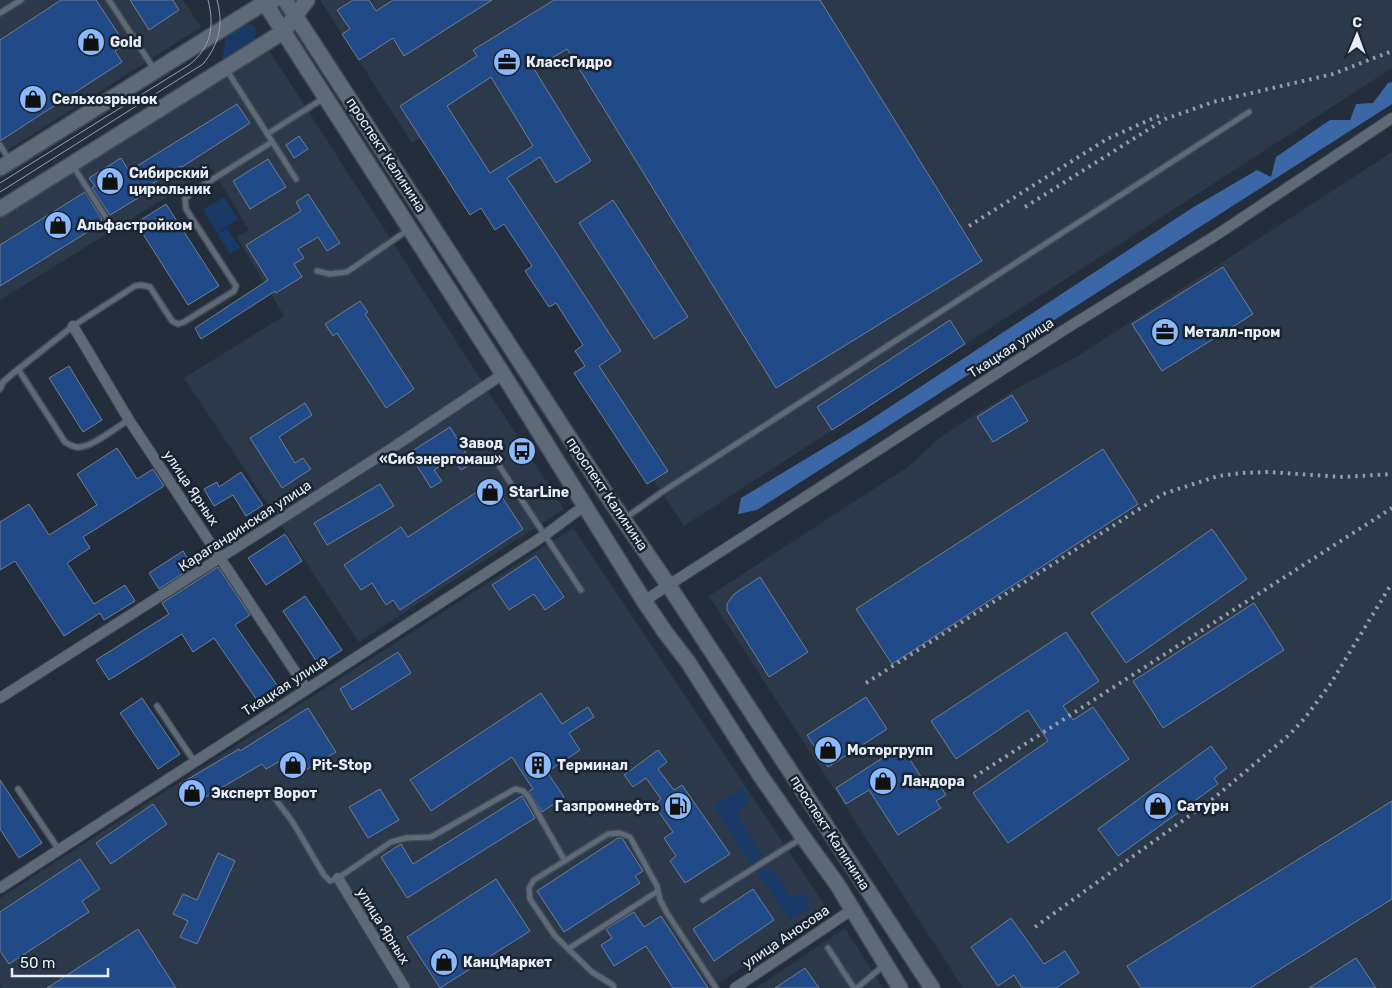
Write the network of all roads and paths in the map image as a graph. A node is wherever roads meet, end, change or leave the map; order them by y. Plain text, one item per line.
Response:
1 (21, 0) edge
2 (109, 0) edge
3 (283, 0) edge
4 (307, 0) edge
5 (264, 1) edge
6 (0, 13) edge
7 (295, 16) junction
8 (283, 32) junction
9 (226, 68) junction
10 (156, 71) junction
11 (325, 98) junction
12 (1249, 112) dead end
13 (1392, 118) edge
14 (267, 134) junction
15 (272, 142) junction
16 (0, 146) edge
17 (72, 164) junction
18 (5, 165) edge
19 (296, 179) dead end
20 (0, 209) edge
21 (112, 227) dead end
22 (410, 229) junction
23 (317, 271) dead end
24 (73, 326) junction
25 (18, 369) junction
26 (503, 374) junction
27 (0, 389) edge
28 (129, 420) junction
29 (500, 467) dead end
30 (606, 494) junction
31 (584, 506) junction
32 (623, 519) junction
33 (545, 534) junction
34 (221, 558) junction
35 (669, 586) junction
36 (581, 590) dead end
37 (644, 601) junction
38 (306, 688) junction
39 (0, 698) edge
40 (157, 706) dead end
41 (194, 761) junction
42 (18, 789) dead end
43 (276, 800) dead end
44 (803, 837) junction
45 (59, 850) junction
46 (565, 861) junction
47 (338, 878) junction
48 (0, 888) edge
49 (658, 891) junction
50 (872, 898) junction
51 (703, 900) dead end
52 (853, 909) junction
53 (828, 948) dead end
54 (568, 949) junction
55 (885, 965) junction
56 (405, 988) edge
57 (614, 988) edge
58 (716, 988) edge
59 (734, 988) edge
60 (855, 988) edge
61 (900, 988) edge
62 (932, 988) edge

1 - 6 lane
2 - 10 lane
3 - 5 main road
3 - 7 main road, проспект Калинина
4 - 7 main road
5 - 8 main road, проспект Калинина
5 - 10 main road
7 - 8 main road
7 - 30 main road, проспект Калинина
8 - 9 main road
8 - 11 main road, проспект Калинина
9 - 14 lane
9 - 17 main road
10 - 18 main road
11 - 14 lane
11 - 22 main road, проспект Калинина
12 - 32 lane
13 - 35 street, Ткацкая улица
14 - 15 lane
15 - 19 lane
15 - 24 lane
16 - 18 lane
17 - 20 main road
17 - 21 lane
22 - 23 lane
22 - 26 main road, проспект Калинина
24 - 25 lane
24 - 28 street, улица Ярных
25 - 27 lane
25 - 28 lane
26 - 31 main road, проспект Калинина
26 - 34 street, Карагандинская улица
28 - 34 street, улица Ярных
29 - 33 lane
30 - 31 main road
30 - 32 main road, проспект Калинина
31 - 33 street, Ткацкая улица
31 - 37 main road, проспект Калинина
32 - 35 main road, проспект Калинина
33 - 36 lane
33 - 38 street, Ткацкая улица
34 - 38 street, улица Ярных
34 - 39 street, Карагандинская улица
35 - 37 street, Ткацкая улица
35 - 50 main road, проспект Калинина
37 - 44 main road, проспект Калинина
38 - 41 street, Ткацкая улица
40 - 41 lane
41 - 45 street, Ткацкая улица
42 - 45 lane
43 - 47 lane
44 - 51 lane
44 - 52 main road, проспект Калинина
45 - 48 street, Ткацкая улица
46 - 47 lane
46 - 49 lane
46 - 54 lane
47 - 56 street, улица Ярных
49 - 54 lane
49 - 58 lane
50 - 52 main road
50 - 62 main road, проспект Калинина
52 - 55 main road, проспект Калинина
52 - 59 street, улица Аносова
53 - 60 lane
54 - 57 lane
55 - 60 lane
55 - 61 main road, проспект Калинина

